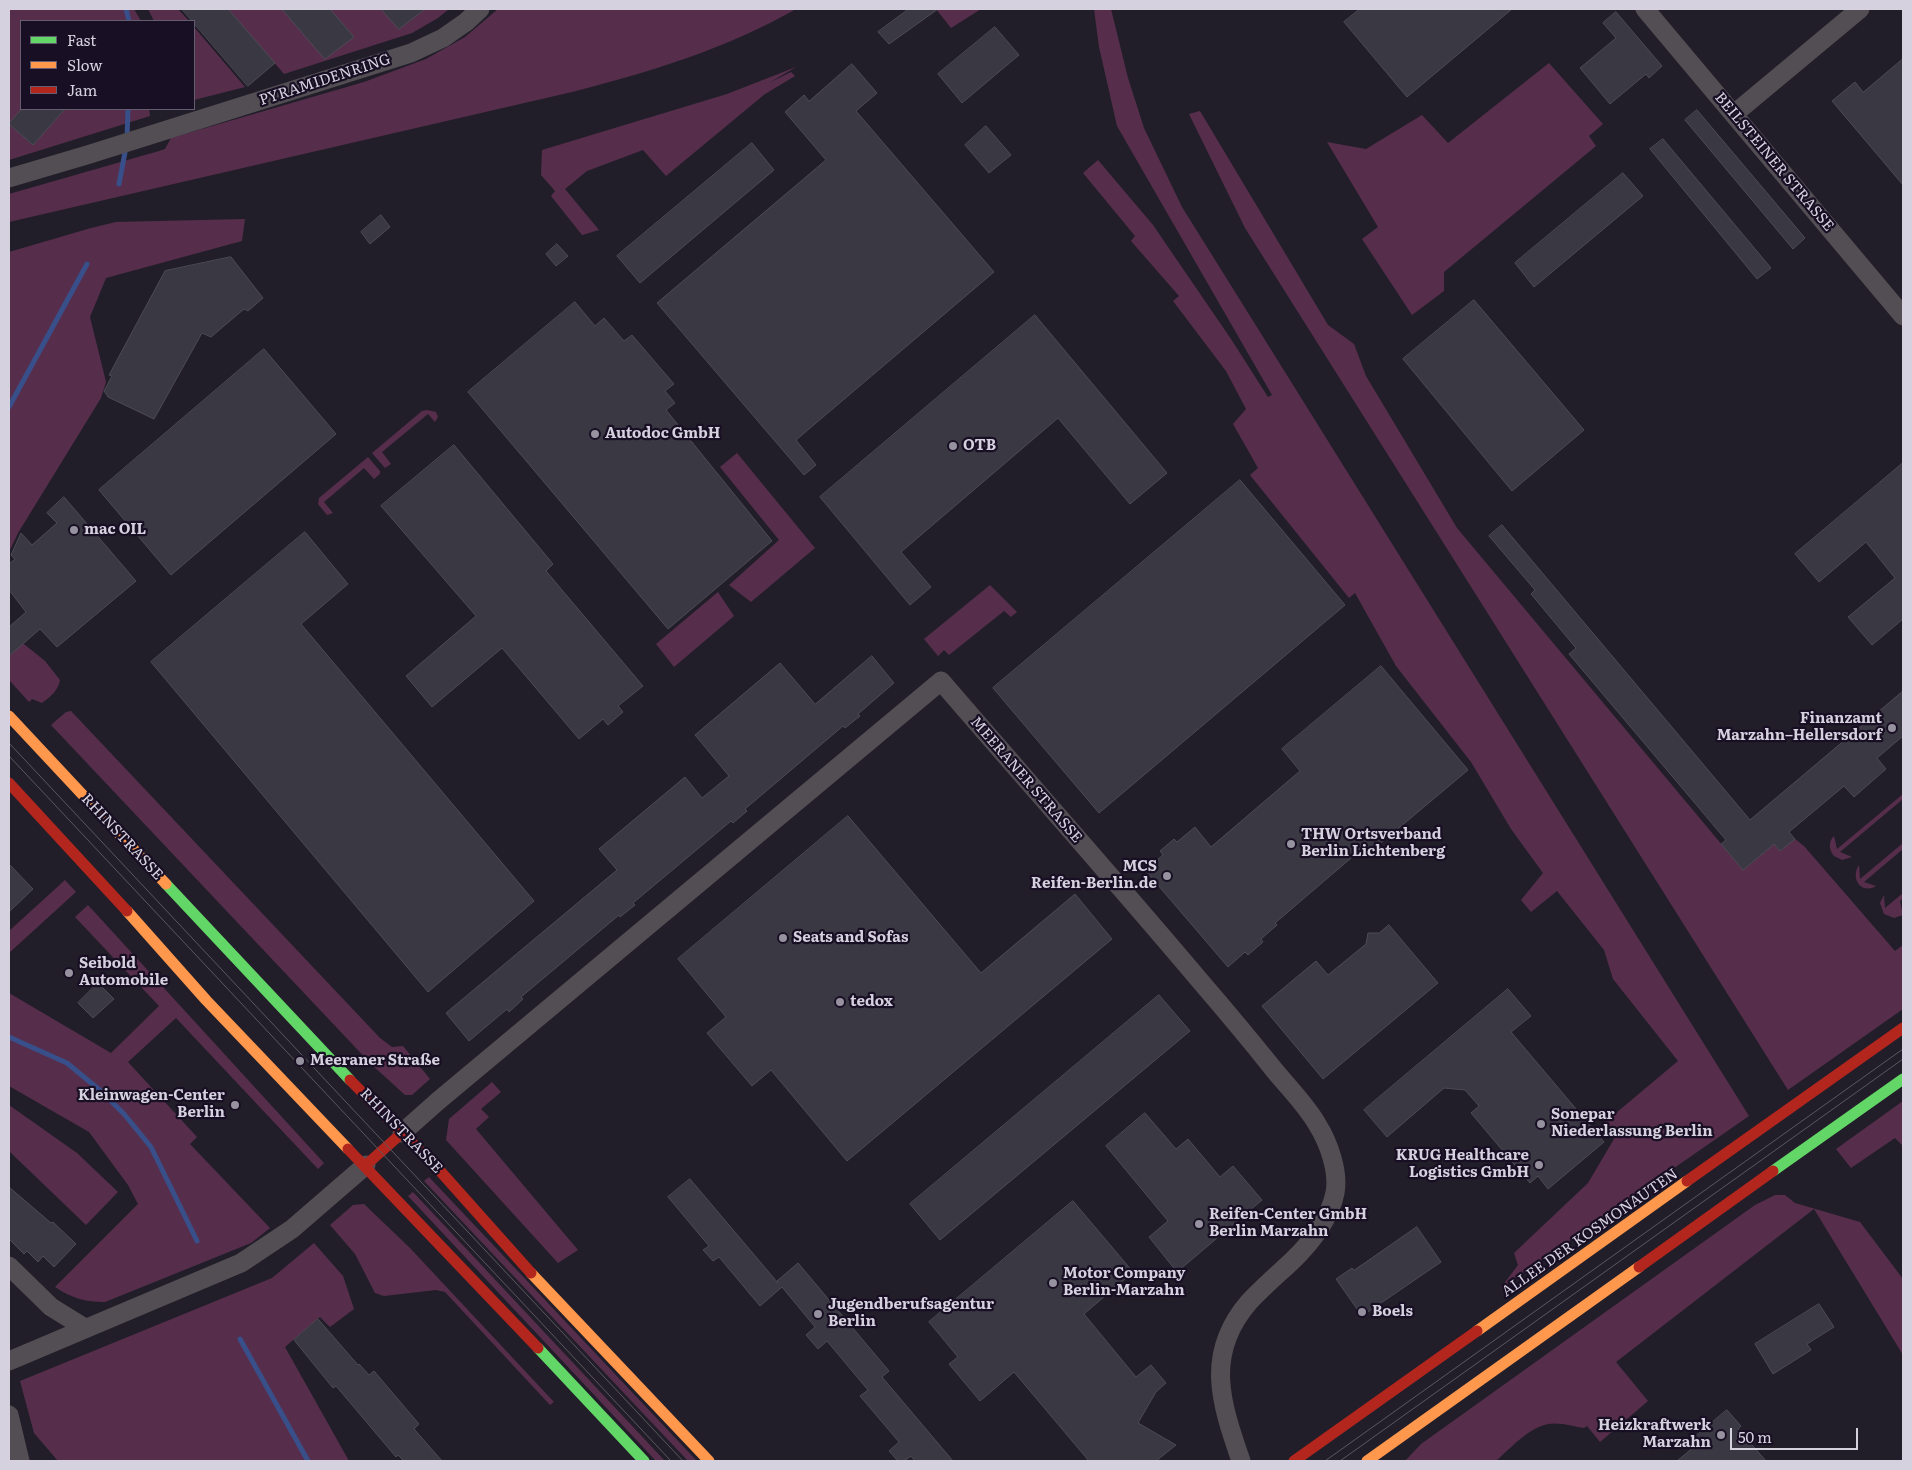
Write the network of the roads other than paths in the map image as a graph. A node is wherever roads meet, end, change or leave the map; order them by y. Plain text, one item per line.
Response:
1 (480, 9) edge
2 (1645, 9) edge
3 (1860, 9) edge
4 (1734, 114) junction
5 (9, 178) edge
6 (1903, 316) edge
7 (9, 716) edge
8 (9, 783) edge
9 (1903, 1028) edge
10 (1903, 1079) edge
11 (402, 1133) junction
12 (366, 1166) junction
13 (9, 1266) edge
14 (85, 1328) junction
15 (9, 1361) edge
16 (9, 1415) edge
17 (20, 1461) edge
18 (644, 1461) edge
19 (709, 1461) edge
20 (1241, 1461) edge
21 (1294, 1461) edge
22 (1367, 1461) edge

1 - 5 street, PYRAMIDENRING
2 - 4 street, BEILSTEINER STRASSE
3 - 4 street
4 - 6 street, BEILSTEINER STRASSE
7 - 11 main road, RHINSTRASSE
8 - 12 main road
9 - 21 main road, ALLEE DER KOSMONAUTEN
10 - 22 main road
11 - 12 main road
11 - 19 main road, RHINSTRASSE
11 - 20 street, MEERANER STRASSE
12 - 14 street
12 - 18 main road
13 - 14 street
14 - 15 street
16 - 17 street

